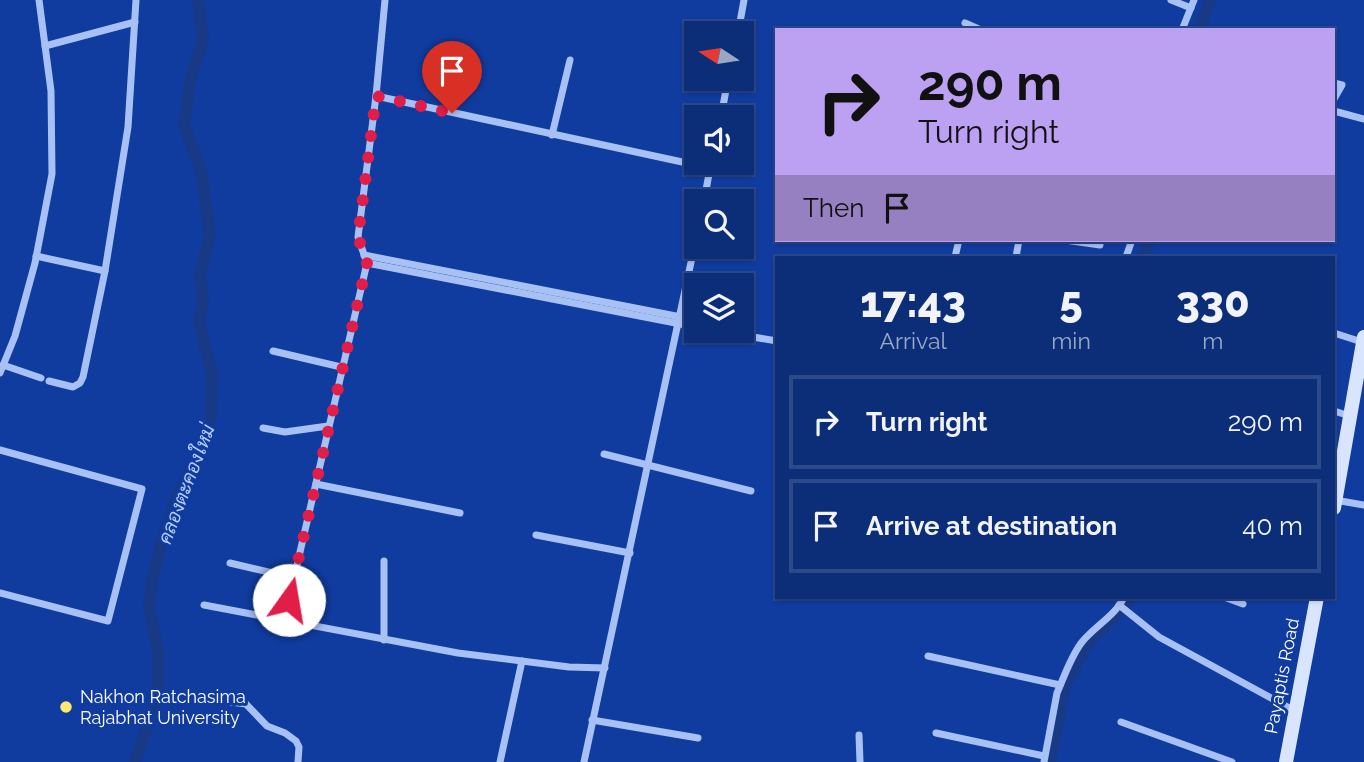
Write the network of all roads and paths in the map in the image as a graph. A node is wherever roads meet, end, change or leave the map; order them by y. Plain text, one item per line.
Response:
1 (39, 0) edge
2 (136, 0) edge
3 (385, 0) edge
4 (744, 0) edge
5 (1171, 0) edge
6 (1194, 0) edge
7 (1191, 8) junction
8 (740, 21) edge
9 (135, 23) junction
10 (965, 23) dead end
11 (976, 28) edge
12 (1183, 28) edge
13 (46, 46) junction
14 (570, 60) dead end
15 (1335, 83) edge
16 (376, 96) junction
17 (1335, 97) edge
18 (1335, 111) edge
19 (1364, 119) edge
20 (552, 135) junction
21 (684, 160) edge
22 (1079, 242) edge
23 (1101, 245) dead end
24 (36, 256) junction
25 (365, 259) junction
26 (692, 259) edge
27 (105, 271) junction
28 (680, 320) junction
29 (684, 322) edge
30 (1335, 334) edge
31 (754, 337) edge
32 (1364, 340) edge
33 (775, 341) edge
34 (273, 351) dead end
35 (341, 367) junction
36 (2, 369) edge
37 (1359, 397) edge
38 (1335, 411) edge
39 (1350, 416) junction
40 (328, 426) junction
41 (263, 428) dead end
42 (0, 450) edge
43 (604, 454) dead end
44 (649, 467) junction
45 (316, 484) junction
46 (751, 491) dead end
47 (1335, 495) edge
48 (1364, 505) edge
49 (460, 513) dead end
50 (536, 535) dead end
51 (630, 553) junction
52 (384, 561) dead end
53 (230, 564) dead end
54 (294, 578) junction
55 (0, 593) edge
56 (1124, 599) edge
57 (1229, 599) edge
58 (1317, 599) edge
59 (1243, 604) dead end
60 (204, 605) dead end
61 (1119, 605) junction
62 (284, 621) junction
63 (384, 640) junction
64 (928, 656) dead end
65 (522, 661) junction
66 (605, 668) junction
67 (1060, 685) junction
68 (200, 698) dead end
69 (1295, 711) junction
70 (592, 720) junction
71 (1121, 722) dead end
72 (936, 733) dead end
73 (859, 735) dead end
74 (698, 738) dead end
75 (1044, 759) edge
76 (298, 762) edge
77 (500, 762) edge
78 (584, 762) edge
79 (860, 762) edge
80 (1232, 762) edge
81 (1286, 762) edge

1 - 13 street
2 - 9 street
3 - 16 street
4 - 8 street
5 - 7 street
6 - 7 street
7 - 12 street
9 - 13 street
9 - 27 street
10 - 11 street
13 - 24 street
14 - 20 street
15 - 17 street
16 - 20 street
16 - 25 street
18 - 19 street
20 - 21 street
22 - 23 street
24 - 27 street
24 - 36 street
25 - 28 street
25 - 35 street
26 - 28 street
27 - 36 street
28 - 29 street
28 - 44 street
30 - 32 street
31 - 33 street
32 - 37 street
34 - 35 street
35 - 40 street
37 - 39 street
38 - 39 street
39 - 47 street
40 - 41 street
40 - 45 street
42 - 55 street
43 - 44 street
44 - 46 street
44 - 51 street
45 - 49 street
45 - 54 street
47 - 48 street
50 - 51 street
51 - 66 street
52 - 63 street
53 - 54 street
54 - 62 street
56 - 61 street
57 - 59 street
58 - 69 street, Payaptis Road
60 - 62 street
61 - 67 street
61 - 69 street
62 - 63 street
63 - 65 street
64 - 67 street
65 - 66 street
65 - 77 street
66 - 70 street
67 - 75 street
68 - 76 street
69 - 81 street, Payaptis Road
70 - 74 street
70 - 78 street
71 - 80 street
72 - 75 street
73 - 79 street

